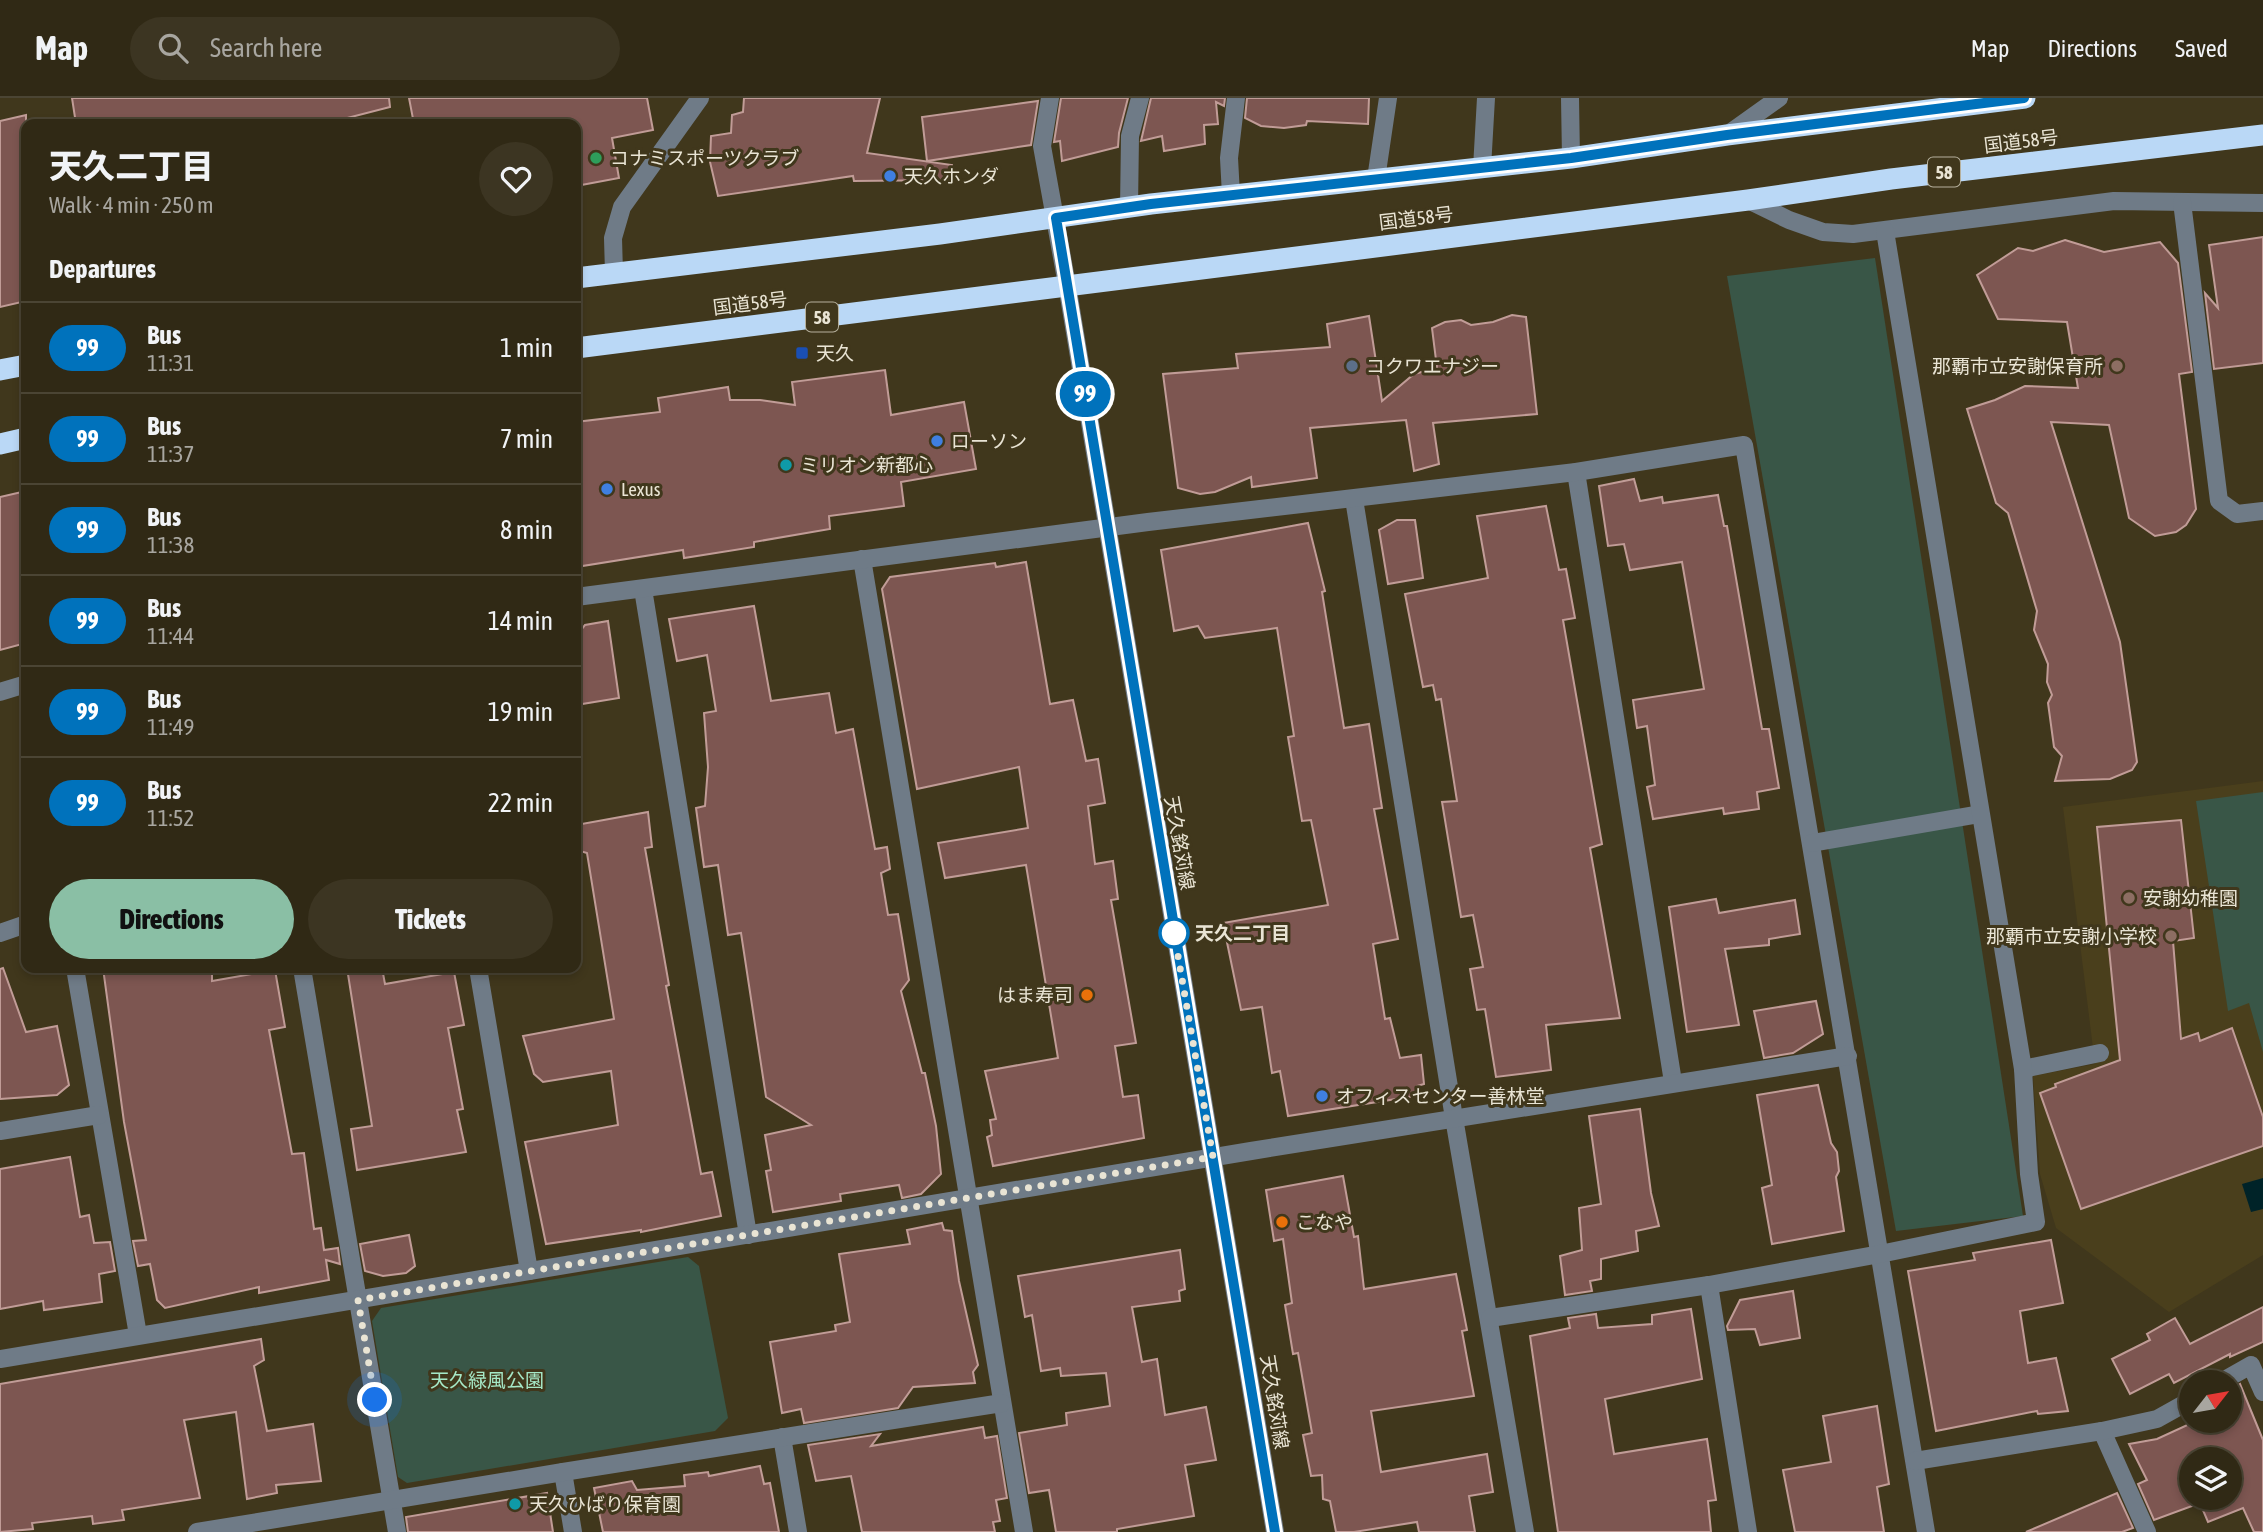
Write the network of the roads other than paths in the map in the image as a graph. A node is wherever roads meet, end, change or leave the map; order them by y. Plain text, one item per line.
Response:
1 (700, 98) edge
2 (1049, 98) edge
3 (1140, 98) edge
4 (1236, 98) edge
5 (1388, 98) edge
6 (1486, 98) edge
7 (1570, 98) edge
8 (1779, 98) edge
9 (2025, 98) edge
10 (1727, 135) junction
11 (2263, 135) edge
12 (2263, 147) edge
13 (2141, 150) junction
14 (1571, 158) junction
15 (1482, 168) junction
16 (1376, 179) junction
17 (1231, 195) junction
18 (1748, 200) junction
19 (2182, 202) junction
20 (2263, 203) edge
21 (1129, 208) junction
22 (1056, 218) junction
23 (1885, 231) junction
24 (614, 273) junction
25 (581, 277) edge
26 (1068, 285) junction
27 (581, 347) edge
28 (21, 366) edge
29 (0, 370) edge
30 (21, 439) edge
31 (0, 444) edge
32 (1576, 472) junction
33 (1354, 499) junction
34 (2263, 511) edge
35 (1107, 527) junction
36 (862, 559) junction
37 (643, 589) junction
38 (581, 596) edge
39 (21, 686) edge
40 (0, 692) edge
41 (1980, 814) junction
42 (1812, 843) junction
43 (21, 926) edge
44 (0, 933) edge
45 (76, 973) edge
46 (303, 973) edge
47 (479, 973) edge
48 (2100, 1053) dead end
49 (1848, 1056) junction
50 (2022, 1069) junction
51 (1673, 1082) junction
52 (99, 1115) junction
53 (1454, 1118) junction
54 (0, 1130) edge
55 (1213, 1157) junction
56 (969, 1198) junction
57 (748, 1235) junction
58 (1880, 1254) junction
59 (529, 1271) junction
60 (1709, 1285) junction
61 (358, 1300) junction
62 (1490, 1318) junction
63 (138, 1335) junction
64 (0, 1359) edge
65 (2242, 1370) edge
66 (2263, 1392) edge
67 (1002, 1403) junction
68 (2179, 1406) edge
69 (2102, 1431) junction
70 (782, 1437) junction
71 (1915, 1461) junction
72 (563, 1472) junction
73 (393, 1500) junction
74 (197, 1532) edge
75 (397, 1532) edge
76 (573, 1532) edge
77 (798, 1532) edge
78 (1024, 1532) edge
79 (1275, 1532) edge
80 (1525, 1532) edge
81 (1748, 1532) edge
82 (1926, 1532) edge
83 (2147, 1532) edge

1 - 24 street
2 - 22 street, 天久銘苅線
3 - 21 street
4 - 17 street
5 - 16 street
6 - 15 street
7 - 14 street
8 - 10 street
9 - 10 highway
10 - 14 highway
11 - 13 highway, 国道58号 / 58
12 - 13 highway, 58
13 - 18 highway, 国道58号 / 58
14 - 15 highway
15 - 16 highway
16 - 17 highway
17 - 21 highway
18 - 23 street
18 - 26 highway, 国道58号 / 58
19 - 20 street
19 - 23 street
19 - 34 street
21 - 22 highway
22 - 24 highway
22 - 26 street, 天久銘苅線
23 - 41 street
24 - 25 highway
26 - 27 highway, 国道58号 / 58
26 - 35 street, 天久銘苅線
28 - 29 highway
30 - 31 highway
32 - 33 street
32 - 42 street
32 - 51 street
33 - 35 street
33 - 53 street
35 - 36 street
35 - 55 street, 天久銘苅線
36 - 37 street
36 - 56 street
37 - 38 street
37 - 57 street
39 - 40 street
41 - 42 street
41 - 50 street
42 - 49 street
43 - 44 street
45 - 52 street
46 - 61 street
47 - 59 street
48 - 50 street
49 - 51 street
49 - 58 street
50 - 58 street
51 - 53 street
52 - 54 street
52 - 63 street
53 - 55 street
53 - 62 street
55 - 56 street
55 - 79 street, 天久銘苅線
56 - 57 street
56 - 67 street
57 - 59 street
58 - 60 street
58 - 71 street
59 - 61 street
60 - 62 street
60 - 81 street
61 - 63 street
61 - 73 street
62 - 80 street
63 - 64 street
65 - 66 street
67 - 70 street
67 - 78 street
68 - 69 street
69 - 71 street
69 - 83 street
70 - 72 street
70 - 77 street
71 - 82 street
72 - 73 street
72 - 76 street
73 - 74 street
73 - 75 street

